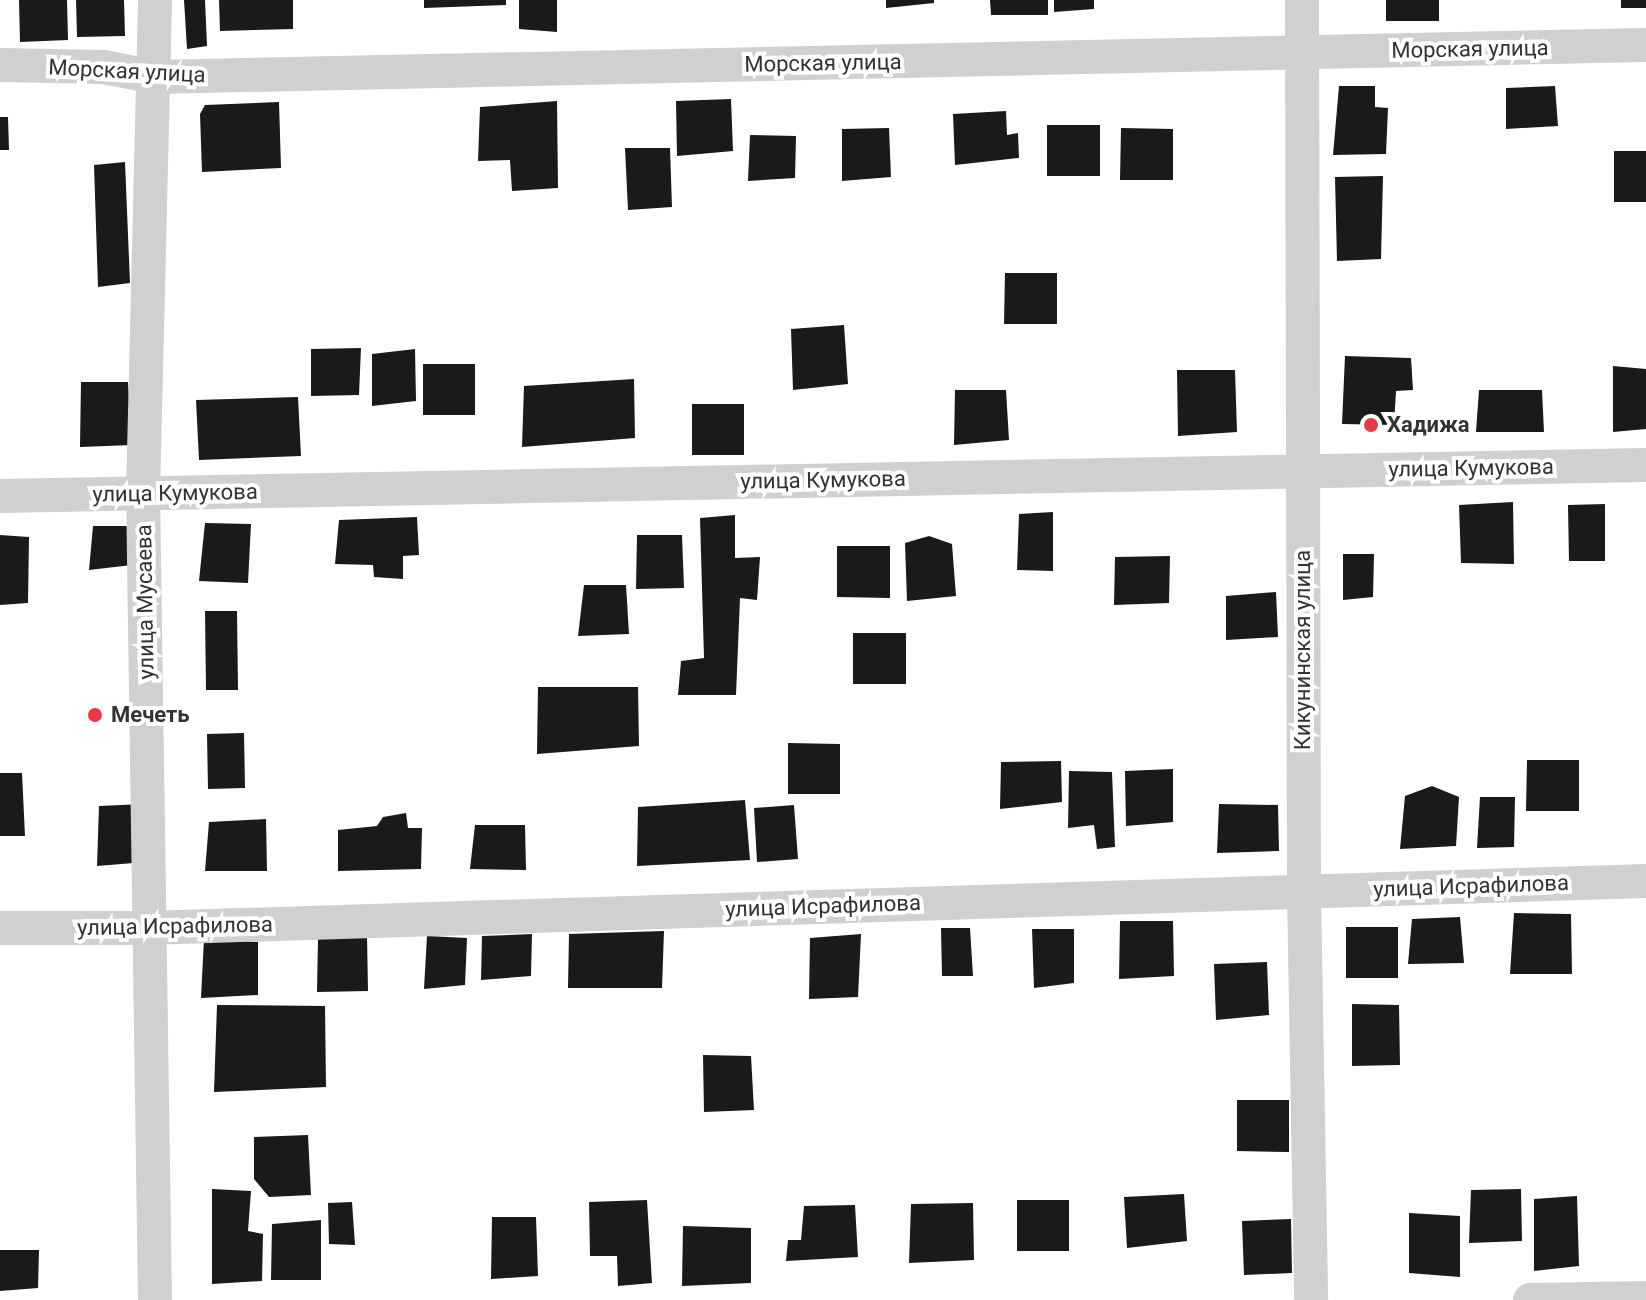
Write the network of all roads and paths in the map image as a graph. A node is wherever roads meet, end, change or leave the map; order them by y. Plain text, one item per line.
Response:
1 (155, 0) edge
2 (1302, 0) edge
3 (1646, 45) edge
4 (1301, 53) junction
5 (0, 65) edge
6 (155, 77) junction
7 (1646, 465) edge
8 (1303, 471) junction
9 (143, 494) junction
10 (0, 496) edge
11 (1646, 881) edge
12 (1304, 891) junction
13 (0, 928) edge
14 (148, 928) junction
15 (1646, 1298) edge
16 (155, 1300) edge
17 (1311, 1300) edge
18 (1530, 1300) edge

1 - 6 street, улица Мусаева
2 - 4 street, Кикунинская улица
3 - 4 street, Морская улица
4 - 6 street, Морская улица
4 - 8 street, Кикунинская улица
5 - 6 street, Морская улица
6 - 9 street, улица Мусаева
7 - 8 street, улица Кумукова
8 - 9 street, улица Кумукова
8 - 12 street, Кикунинская улица
9 - 10 street, улица Кумукова
9 - 14 street, улица Мусаева
11 - 12 street, улица Исрафилова
12 - 14 street, улица Исрафилова
12 - 17 street, Кикунинская улица
13 - 14 street, улица Исрафилова
14 - 16 street, улица Мусаева
15 - 18 street

